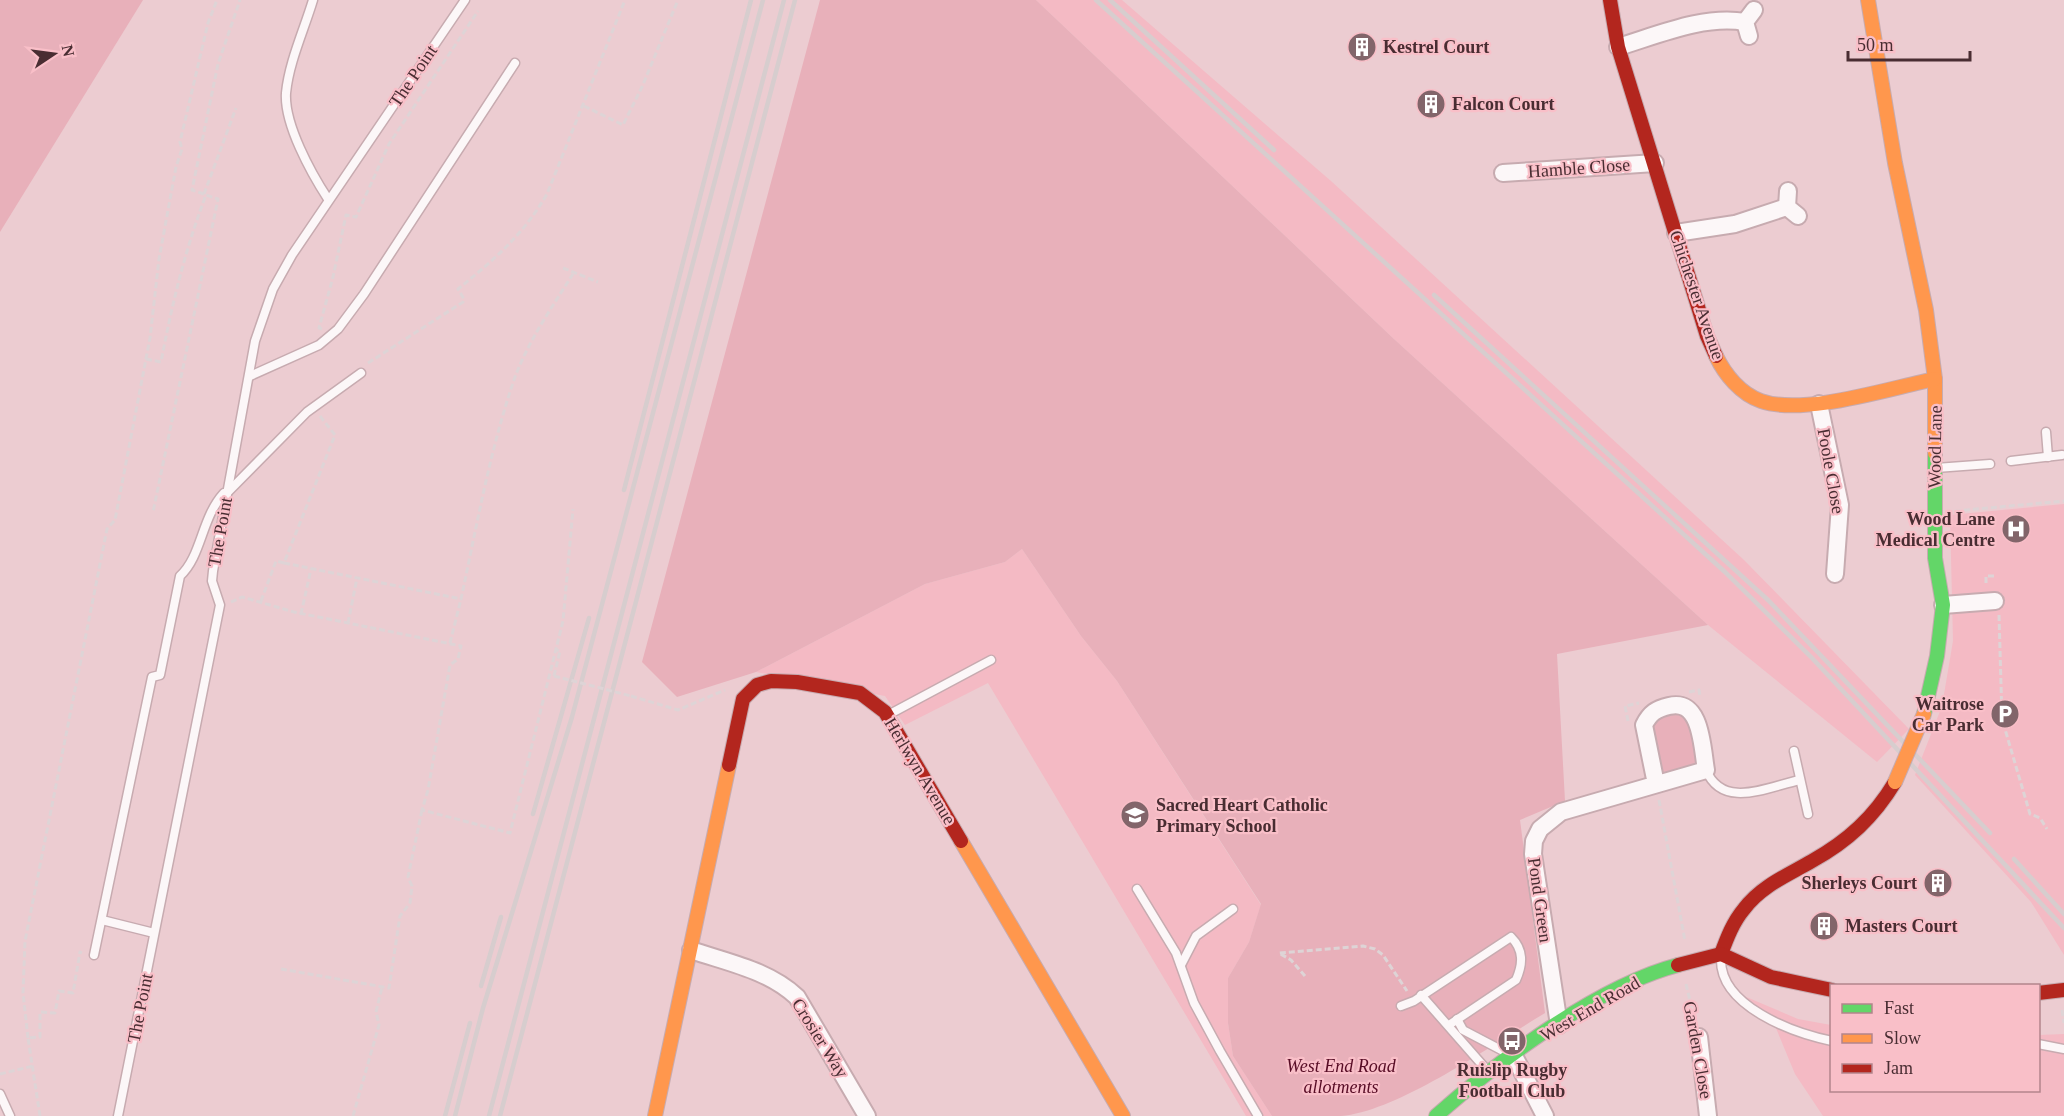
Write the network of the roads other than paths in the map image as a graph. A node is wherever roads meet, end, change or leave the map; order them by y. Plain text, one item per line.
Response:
1 (313, 0) edge
2 (465, 0) edge
3 (1610, 0) edge
4 (1868, 0) edge
5 (1750, 22) dead end
6 (1618, 47) junction
7 (515, 63) dead end
8 (1655, 163) junction
9 (1503, 173) dead end
10 (328, 199) junction
11 (1791, 205) dead end
12 (1676, 232) junction
13 (361, 373) road end
14 (250, 376) junction
15 (1935, 379) junction
16 (1819, 404) junction
17 (2046, 432) dead end
18 (2062, 455) dead end
19 (2048, 457) junction
20 (2011, 461) dead end
21 (1990, 464) dead end
22 (1935, 468) junction
23 (226, 494) junction
24 (1835, 574) dead end
25 (1943, 605) junction
26 (1995, 607) road end
27 (991, 660) dead end
28 (888, 716) junction
29 (1794, 751) dead end
30 (1706, 770) junction
31 (1800, 780) junction
32 (1656, 784) junction
33 (1808, 814) dead end
34 (1137, 889) dead end
35 (1233, 909) dead end
36 (102, 921) junction
37 (154, 933) junction
38 (691, 950) junction
39 (1721, 954) junction
40 (94, 955) road end
41 (1181, 965) junction
42 (1830, 990) edge
43 (2064, 990) edge
44 (2040, 993) edge
45 (1417, 998) junction
46 (1401, 1006) dead end
47 (1457, 1019) junction
48 (1449, 1025) junction
49 (1559, 1026) junction
50 (1699, 1037) road end
51 (1830, 1041) edge
52 (2040, 1044) edge
53 (2064, 1049) edge
54 (1513, 1054) junction
55 (1487, 1071) junction
56 (0, 1094) edge
57 (10, 1116) edge
58 (118, 1116) edge
59 (655, 1116) edge
60 (867, 1116) edge
61 (1124, 1116) edge
62 (1258, 1116) edge
63 (1436, 1116) edge
64 (1545, 1116) edge
65 (1708, 1116) edge

1 - 10 lane
2 - 10 lane, The Point
3 - 6 street, Chichester Avenue
4 - 15 street, Wood Lane
5 - 6 street
6 - 8 street, Chichester Avenue
7 - 14 lane
8 - 9 street, Hamble Close
8 - 12 street, Chichester Avenue
10 - 14 lane, The Point
11 - 12 street
12 - 16 street, Chichester Avenue
13 - 23 lane
14 - 23 lane, The Point
15 - 16 street, Chichester Avenue
15 - 22 street, Wood Lane
16 - 24 street, Poole Close
17 - 19 lane
18 - 19 lane
19 - 20 lane
21 - 22 lane
22 - 25 street, Wood Lane
23 - 36 lane
23 - 37 lane, The Point
25 - 26 street
25 - 39 street, Wood Lane, bridge
27 - 28 lane
28 - 38 street, Herlwyn Avenue
28 - 61 street, Herlwyn Avenue
29 - 31 lane
30 - 31 lane
30 - 32 street, Pond Green
30 - 32 street
31 - 33 lane
32 - 49 street, Pond Green
34 - 41 lane
35 - 41 lane
36 - 37 lane
36 - 40 lane
37 - 58 lane, The Point
38 - 59 street
38 - 60 street, Crosier Way
39 - 42 street
39 - 49 street, West End Road
39 - 51 lane
41 - 62 lane
43 - 44 street
45 - 46 lane
45 - 47 lane
45 - 48 lane
47 - 48 lane
47 - 54 lane
48 - 55 lane
49 - 54 street, West End Road
50 - 65 street, Garden Close
52 - 53 lane
54 - 55 street, West End Road
54 - 64 street
55 - 63 street, West End Road
56 - 57 lane

